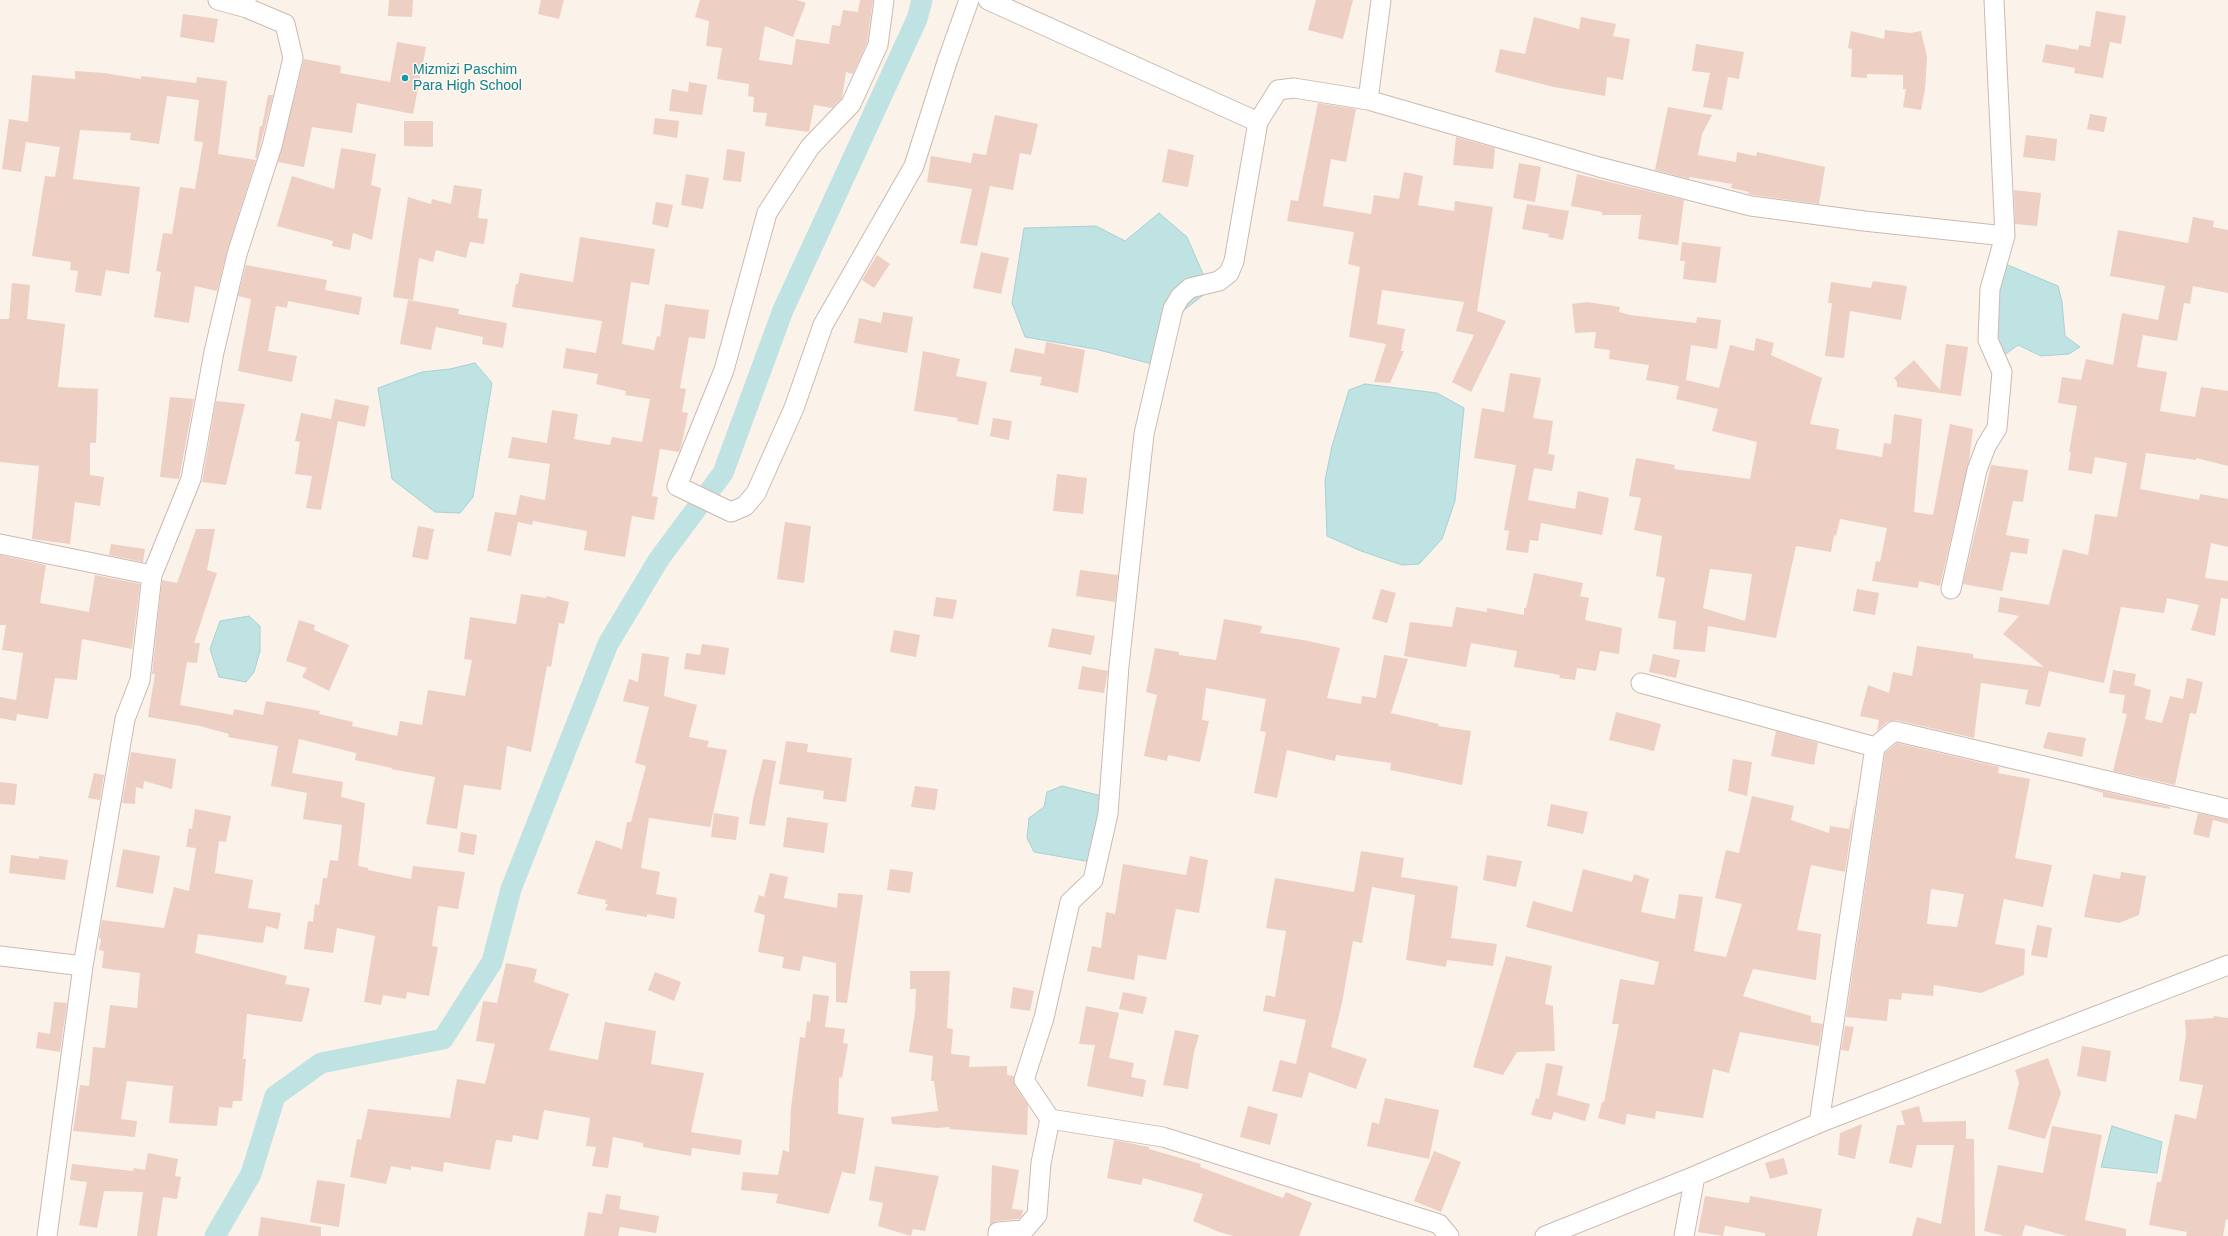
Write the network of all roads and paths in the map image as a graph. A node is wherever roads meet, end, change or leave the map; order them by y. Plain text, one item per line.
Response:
1 (218, 0) edge
2 (884, 0) edge
3 (969, 0) edge
4 (988, 0) edge
5 (1381, 0) edge
6 (1994, 0) edge
7 (246, 4) edge
8 (1368, 100) junction
9 (1258, 122) junction
10 (2005, 236) junction
11 (0, 544) edge
12 (152, 575) junction
13 (1951, 589) dead end
14 (1641, 683) dead end
15 (1875, 747) junction
16 (2228, 809) edge
17 (0, 956) edge
18 (2228, 964) edge
19 (83, 966) junction
20 (1050, 1119) junction
21 (1819, 1123) junction
22 (1695, 1176) junction
23 (47, 1236) edge
24 (998, 1236) edge
25 (1449, 1236) edge
26 (1545, 1236) edge
27 (1684, 1236) edge

1 - 7 street
2 - 3 street
4 - 9 street
5 - 8 street
6 - 10 street
7 - 12 street
8 - 9 street
8 - 10 street
9 - 20 street
10 - 13 street
11 - 12 street
12 - 19 street
14 - 15 street
15 - 16 street
15 - 21 street
17 - 19 street
18 - 21 street
19 - 23 street
20 - 24 street
20 - 25 street
21 - 22 street
22 - 26 street
22 - 27 street

